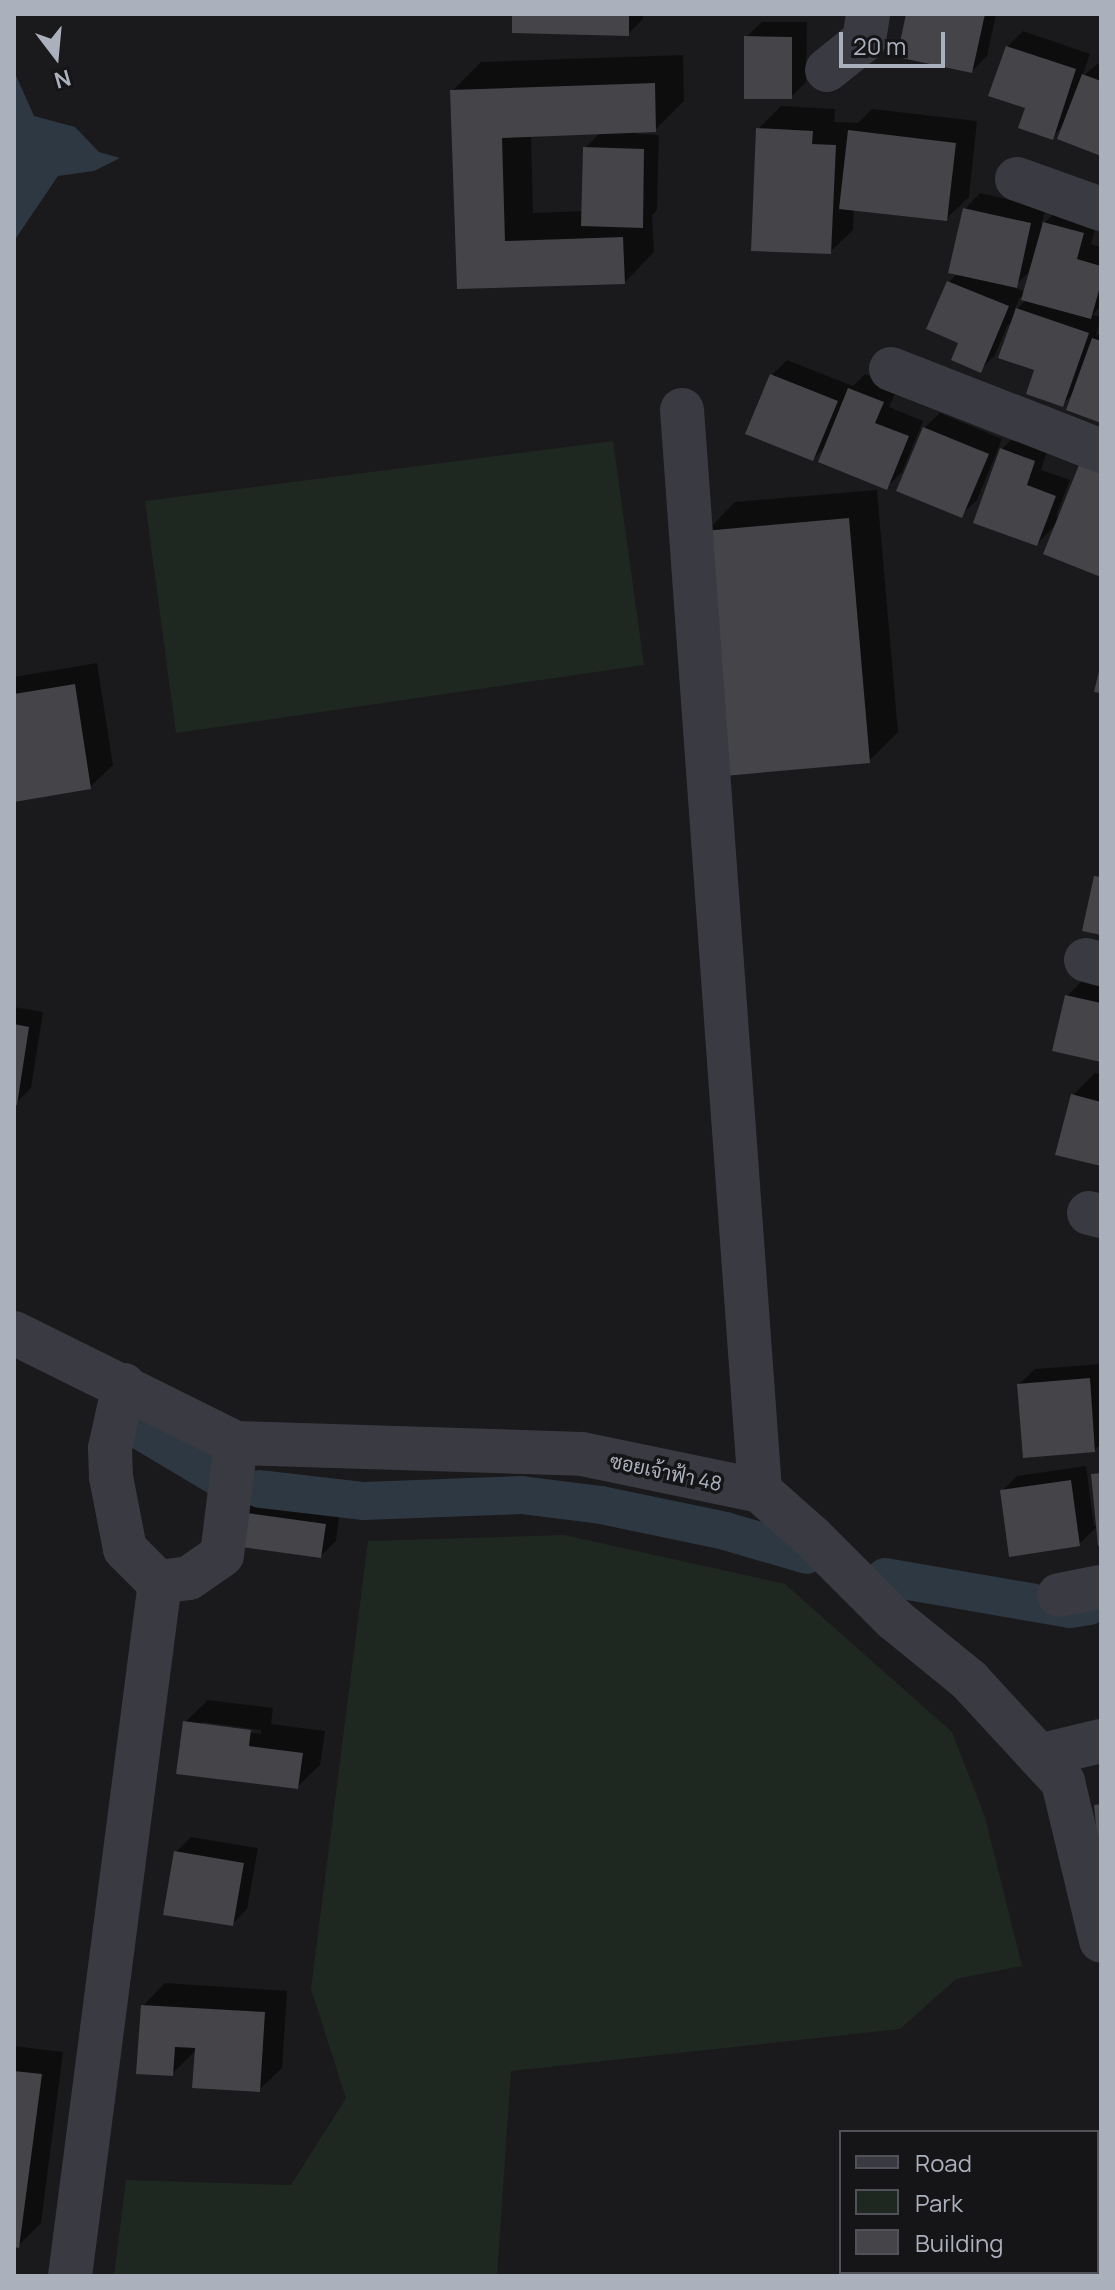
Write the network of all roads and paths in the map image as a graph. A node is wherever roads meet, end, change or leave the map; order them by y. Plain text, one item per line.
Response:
1 (868, 14) edge
2 (827, 70) dead end
3 (1017, 179) dead end
4 (1101, 209) edge
5 (891, 369) dead end
6 (682, 410) dead end
7 (1101, 451) edge
8 (14, 1333) edge
9 (124, 1385) junction
10 (236, 1443) junction
11 (760, 1491) junction
12 (159, 1583) junction
13 (1101, 1587) edge
14 (1059, 1595) dead end
15 (1101, 1741) edge
16 (1039, 1756) junction
17 (1101, 1940) edge
18 (70, 2276) edge

1 - 2 street
3 - 4 street
5 - 7 street
6 - 11 street
8 - 9 street, ซอยเจ้าฟ้า 48
9 - 10 street, ซอยเจ้าฟ้า 48
9 - 12 street
10 - 11 street, ซอยเจ้าฟ้า 48
10 - 12 street
11 - 16 street, ซอยเจ้าฟ้า 48
12 - 18 street
13 - 14 street
15 - 16 street
16 - 17 street, ซอยเจ้าฟ้า 48

